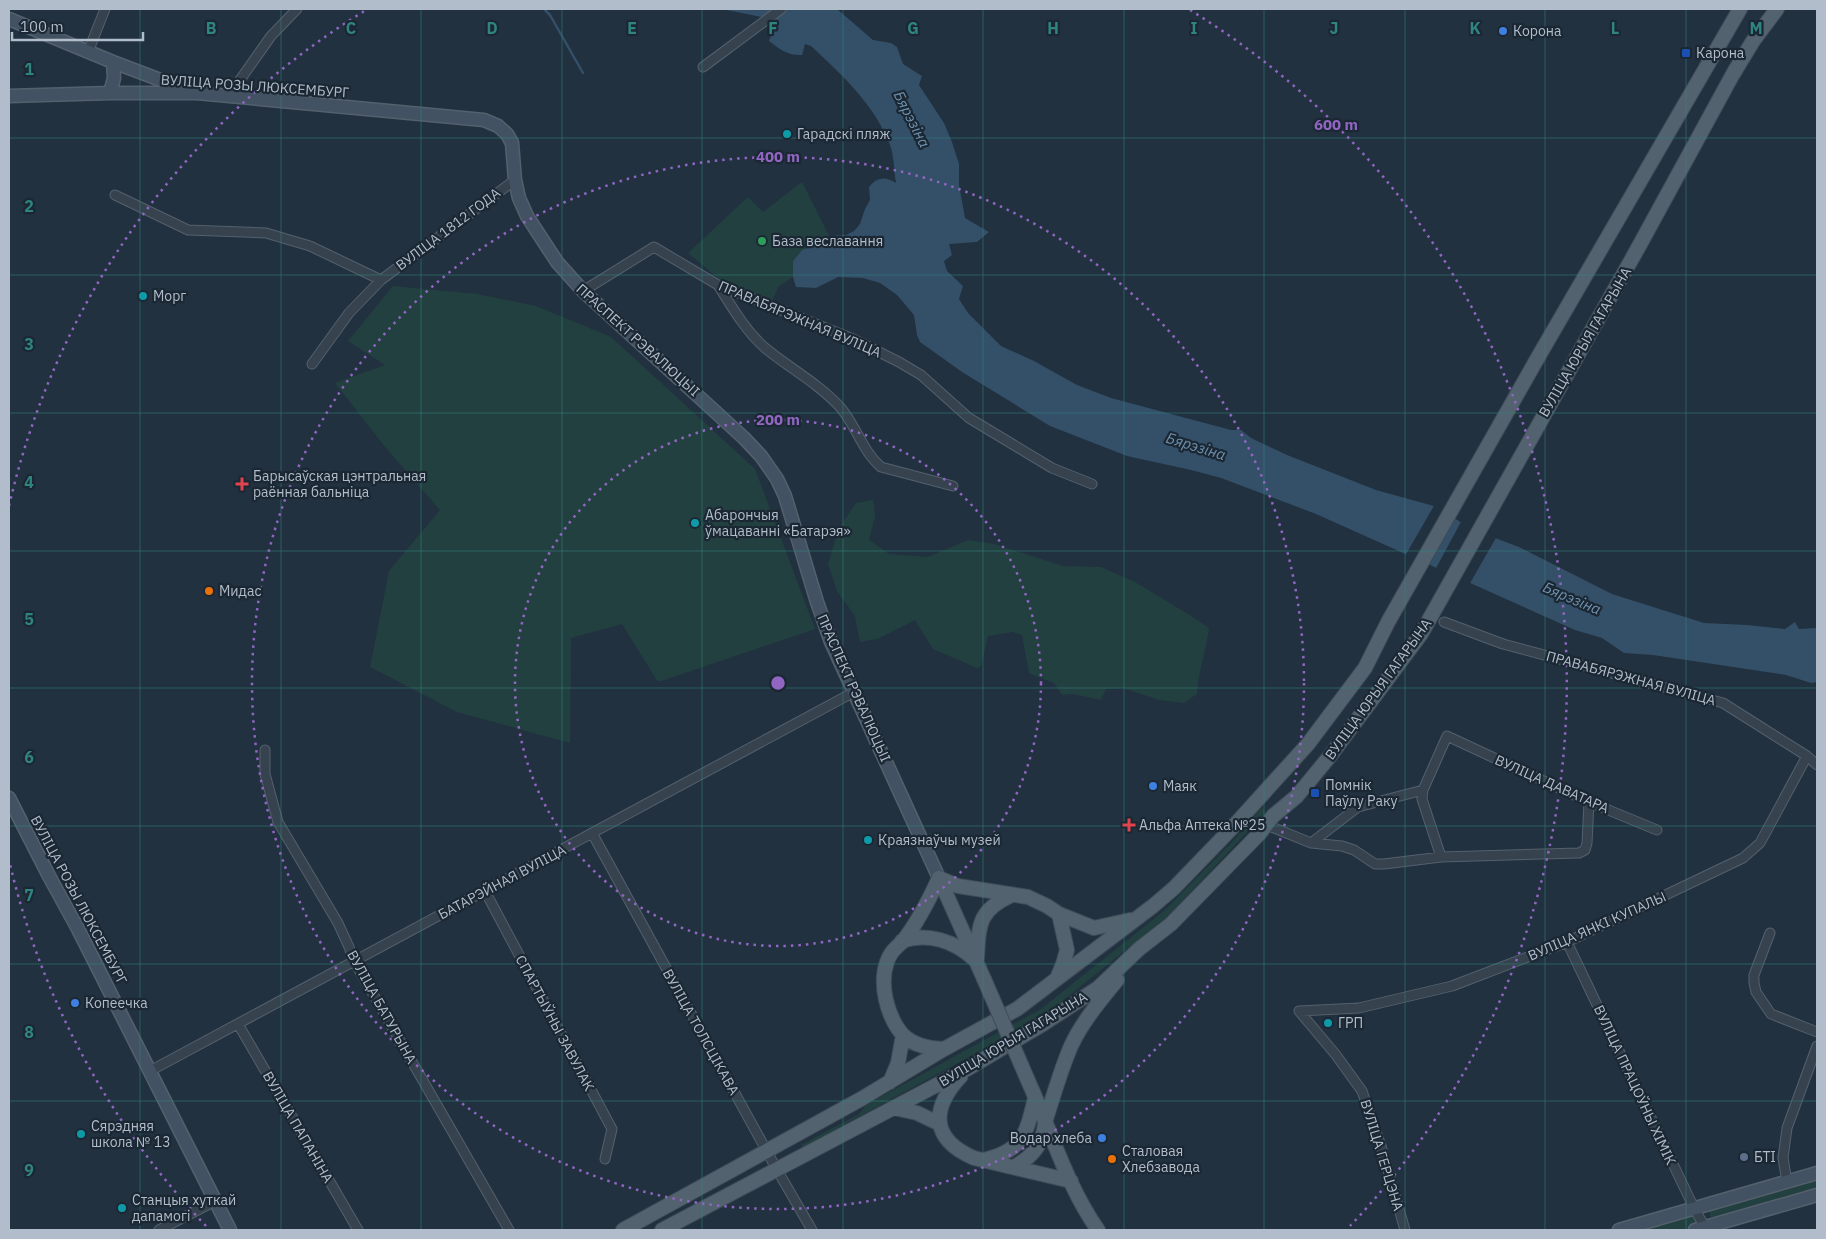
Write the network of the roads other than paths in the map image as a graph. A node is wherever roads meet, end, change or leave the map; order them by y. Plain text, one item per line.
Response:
1 (105, 9) edge
2 (297, 9) edge
3 (781, 9) edge
4 (1740, 9) edge
5 (1774, 10) edge
6 (9, 19) edge
7 (88, 52) junction
8 (113, 62) junction
9 (703, 67) dead end
10 (110, 93) junction
11 (197, 93) junction
12 (9, 96) edge
13 (228, 97) junction
14 (498, 126) joint
15 (515, 180) junction
16 (115, 196) dead end
17 (381, 280) junction
18 (718, 285) junction
19 (583, 291) junction
20 (312, 364) dead end
21 (1092, 484) dead end
22 (953, 486) dead end
23 (1444, 622) dead end
24 (854, 692) junction
25 (265, 750) dead end
26 (1807, 756) junction
27 (1817, 765) edge
28 (1423, 790) junction
29 (9, 798) edge
30 (1589, 802) junction
31 (1266, 825) junction
32 (1658, 830) dead end
33 (592, 833) junction
34 (1311, 843) junction
35 (1441, 857) junction
36 (939, 878) junction
37 (485, 891) junction
38 (1012, 895) junction
39 (1059, 914) junction
40 (1136, 919) junction
41 (1770, 933) dead end
42 (902, 941) junction
43 (1567, 942) junction
44 (1139, 949) junction
45 (354, 961) junction
46 (976, 961) junction
47 (1057, 978) junction
48 (1299, 1011) joint
49 (238, 1024) junction
50 (1817, 1032) edge
51 (903, 1035) junction
52 (1817, 1046) edge
53 (944, 1049) junction
54 (968, 1068) junction
55 (150, 1071) junction
56 (890, 1082) junction
57 (1034, 1095) junction
58 (894, 1108) junction
59 (1045, 1122) junction
60 (940, 1124) junction
61 (766, 1150) junction
62 (605, 1159) dead end
63 (987, 1160) junction
64 (1014, 1167) junction
65 (776, 1168) junction
66 (1817, 1173) edge
67 (1071, 1181) junction
68 (1787, 1182) junction
69 (1817, 1195) edge
70 (215, 1201) junction
71 (1694, 1210) junction
72 (1707, 1228) edge
73 (159, 1230) edge
74 (230, 1230) edge
75 (358, 1230) edge
76 (509, 1230) edge
77 (623, 1230) edge
78 (662, 1230) edge
79 (812, 1230) edge
80 (1098, 1230) edge
81 (1405, 1230) edge
82 (1619, 1230) edge

1 - 7 street
2 - 13 street
3 - 9 street
4 - 40 main road, ВУЛІЦА ЮРЫЯ ГАГАРЫНА
5 - 31 main road, ВУЛІЦА ЮРЫЯ ГАГАРЫНА
6 - 7 main road
7 - 8 main road
8 - 10 main road
8 - 11 main road
10 - 11 main road, ВУЛІЦА РОЗЫ ЛЮКСЕМБУРГ
10 - 12 main road, ВУЛІЦА РОЗЫ ЛЮКСЕМБУРГ
11 - 13 main road, ВУЛІЦА РОЗЫ ЛЮКСЕМБУРГ
13 - 14 main road, ВУЛІЦА РОЗЫ ЛЮКСЕМБУРГ
14 - 15 main road, ПРАСПЕКТ РЭВАЛЮЦЫІ
15 - 17 street, ВУЛІЦА 1812 ГОДА
15 - 19 main road, ПРАСПЕКТ РЭВАЛЮЦЫІ
16 - 17 street
17 - 20 street, ВУЛІЦА 1812 ГОДА
18 - 19 street, ПРАВАБЯРЭЖНАЯ ВУЛІЦА
18 - 21 street, ПРАВАБЯРЭЖНАЯ ВУЛІЦА
18 - 22 street
19 - 24 main road, ПРАСПЕКТ РЭВАЛЮЦЫІ
23 - 26 street, ПРАВАБЯРЭЖНАЯ ВУЛІЦА
24 - 33 street, БАТАРЭЙНАЯ ВУЛІЦА
24 - 36 main road, ПРАСПЕКТ РЭВАЛЮЦЫІ
25 - 45 street, ВУЛІЦА БАТУРЫНА
26 - 27 street, ПРАВАБЯРЭЖНАЯ ВУЛІЦА
26 - 43 street, ВУЛІЦА ЯНКІ КУПАЛЫ
28 - 30 street, ВУЛІЦА ДАВАТАРА
28 - 34 street
28 - 35 street
29 - 55 main road, ВУЛІЦА РОЗЫ ЛЮКСЕМБУРГ
30 - 32 street, ВУЛІЦА ДАВАТАРА
30 - 35 street
31 - 34 street
31 - 44 main road, ВУЛІЦА ЮРЫЯ ГАГАРЫНА
33 - 37 street, БАТАРЭЙНАЯ ВУЛІЦА
33 - 61 street, ВУЛІЦА ТОЛСЦІКАВА
34 - 35 street
36 - 38 main road
36 - 42 main road
36 - 46 main road, ПРАСПЕКТ РЭВАЛЮЦЫІ
37 - 45 street, БАТАРЭЙНАЯ ВУЛІЦА
37 - 62 street, СПАРТЫЎНЫ ЗАВУЛАК
38 - 39 main road
38 - 46 main road
39 - 40 main road
39 - 47 main road
40 - 47 main road, ВУЛІЦА ЮРЫЯ ГАГАРЫНА
41 - 50 street
42 - 46 main road
42 - 51 main road
43 - 48 street, ВУЛІЦА ЯНКІ КУПАЛЫ
43 - 71 street, ВУЛІЦА ПРАЦОЎНЫ ХІМІК
44 - 54 main road, ВУЛІЦА ЮРЫЯ ГАГАРЫНА
44 - 59 main road
45 - 49 street, БАТАРЭЙНАЯ ВУЛІЦА
45 - 76 street, ВУЛІЦА БАТУРЫНА
46 - 57 main road, ПРАСПЕКТ РЭВАЛЮЦЫІ, bridge
47 - 53 main road, ВУЛІЦА ЮРЫЯ ГАГАРЫНА
48 - 81 street, ВУЛІЦА ГЕРЦЭНА
49 - 55 street, БАТАРЭЙНАЯ ВУЛІЦА
49 - 75 street, ВУЛІЦА ПАПАНІНА
51 - 53 main road
51 - 56 main road
52 - 68 street
53 - 56 main road, ВУЛІЦА ЮРЫЯ ГАГАРЫНА
54 - 58 main road, ВУЛІЦА ЮРЫЯ ГАГАРЫНА
54 - 60 main road
55 - 70 main road, ВУЛІЦА РОЗЫ ЛЮКСЕМБУРГ
56 - 61 main road, ВУЛІЦА ЮРЫЯ ГАГАРЫНА
57 - 59 main road, ПРАСПЕКТ РЭВАЛЮЦЫІ
57 - 63 main road
58 - 60 main road
58 - 65 main road, ВУЛІЦА ЮРЫЯ ГАГАРЫНА
59 - 64 main road
59 - 67 main road, ПРАСПЕКТ РЭВАЛЮЦЫІ
60 - 63 main road
61 - 65 street, ВУЛІЦА ТОЛСЦІКАВА
61 - 77 main road, ВУЛІЦА ЮРЫЯ ГАГАРЫНА
63 - 64 main road
64 - 67 main road
65 - 78 main road, ВУЛІЦА ЮРЫЯ ГАГАРЫНА
65 - 79 street, ВУЛІЦА ТОЛСЦІКАВА
66 - 68 main road
67 - 80 main road, ПРАСПЕКТ РЭВАЛЮЦЫІ
68 - 71 main road
69 - 72 main road
70 - 73 street
70 - 74 main road, ВУЛІЦА РОЗЫ ЛЮКСЕМБУРГ
71 - 72 street, ВУЛІЦА ПРАЦОЎНЫ ХІМІК
71 - 82 main road

